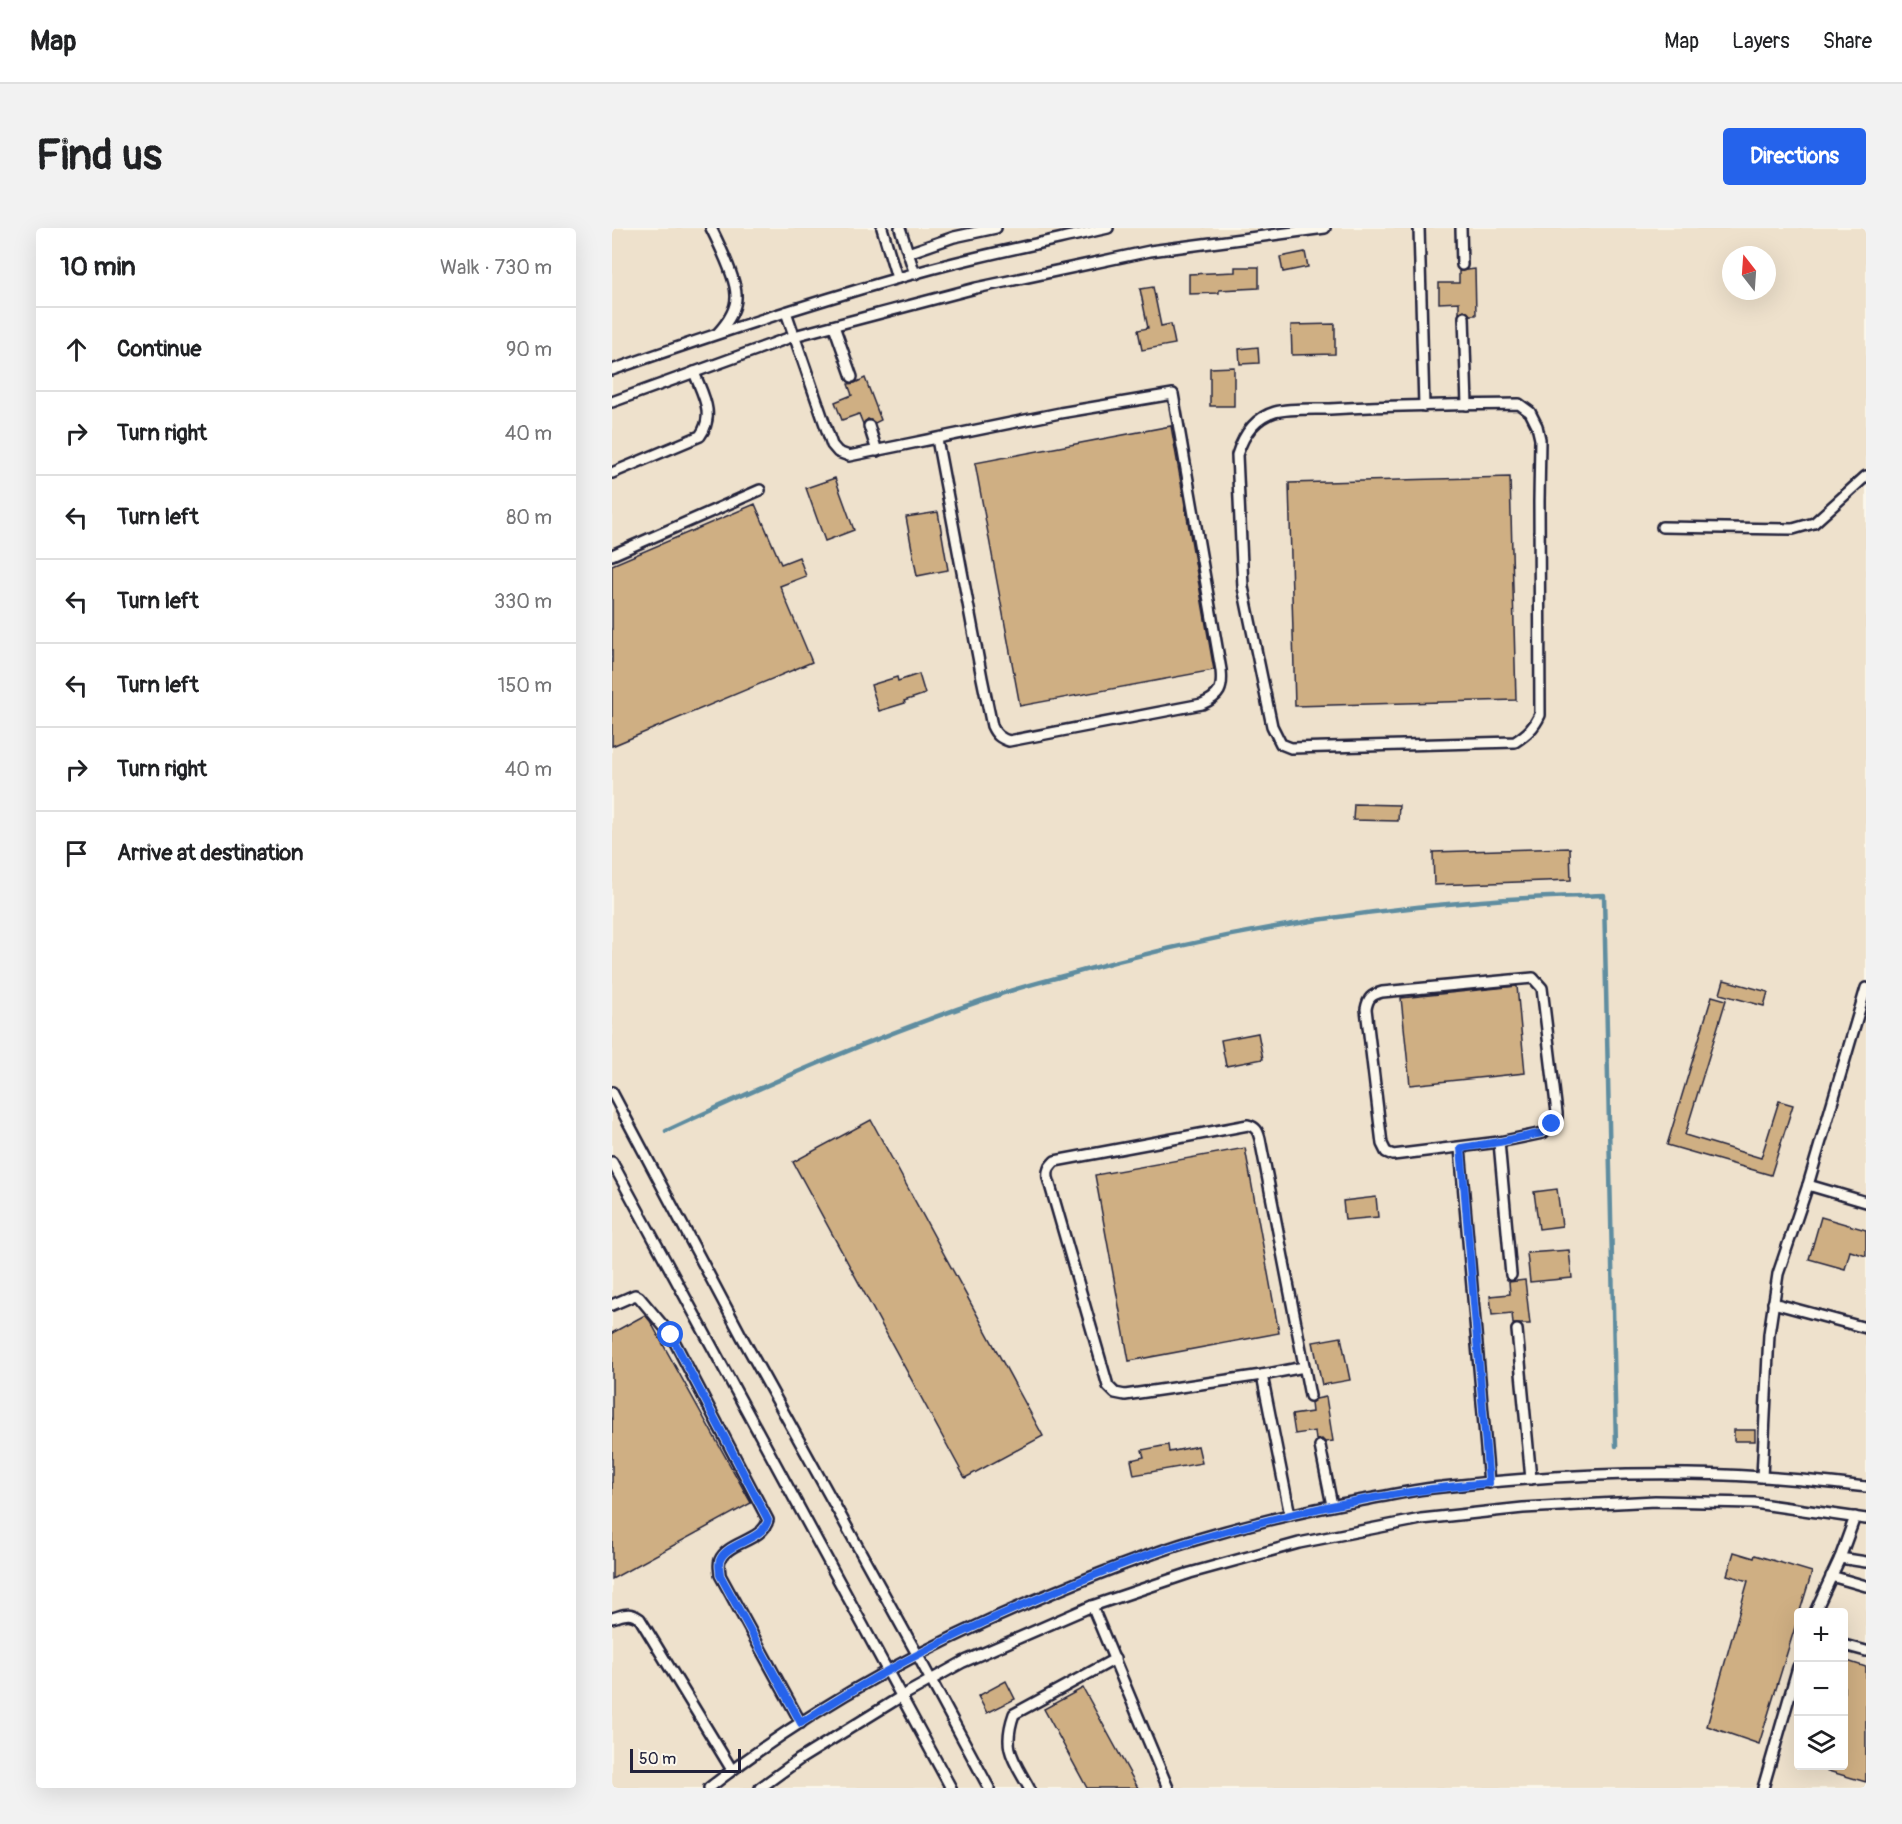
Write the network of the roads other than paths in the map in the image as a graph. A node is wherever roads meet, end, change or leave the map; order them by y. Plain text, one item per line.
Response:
1 (711, 228) edge
2 (882, 228) edge
3 (900, 228) edge
4 (996, 228) edge
5 (1108, 228) edge
6 (1325, 228) edge
7 (1419, 228) edge
8 (1461, 228) edge
9 (908, 253) junction
10 (1462, 266) dead end
11 (915, 273) junction
12 (897, 278) junction
13 (786, 312) junction
14 (1464, 317) dead end
15 (834, 326) junction
16 (718, 333) junction
17 (794, 336) junction
18 (612, 370) edge
19 (694, 372) junction
20 (852, 377) dead end
21 (612, 402) edge
22 (1467, 405) junction
23 (1424, 406) junction
24 (869, 426) dead end
25 (937, 439) junction
26 (877, 451) junction
27 (612, 473) edge
28 (1866, 476) edge
29 (760, 490) dead end
30 (1662, 527) dead end
31 (612, 555) edge
32 (1866, 988) edge
33 (612, 1092) edge
34 (1499, 1142) junction
35 (1461, 1148) junction
36 (612, 1162) edge
37 (1808, 1185) junction
38 (1866, 1202) edge
39 (1511, 1275) dead end
40 (1773, 1303) junction
41 (612, 1305) edge
42 (1866, 1328) edge
43 (1517, 1330) dead end
44 (1304, 1367) junction
45 (1262, 1375) junction
46 (1310, 1396) dead end
47 (1320, 1446) dead end
48 (1762, 1477) junction
49 (1531, 1479) junction
50 (1489, 1483) junction
51 (1866, 1487) edge
52 (1332, 1506) junction
53 (1290, 1515) junction
54 (1855, 1517) junction
55 (1866, 1519) edge
56 (1840, 1558) junction
57 (1866, 1562) edge
58 (1831, 1576) junction
59 (1866, 1586) edge
60 (1092, 1606) junction
61 (1817, 1608) edge
62 (612, 1618) edge
63 (1848, 1646) edge
64 (1866, 1652) edge
65 (917, 1654) junction
66 (1115, 1659) junction
67 (886, 1671) junction
68 (930, 1679) junction
69 (1794, 1681) edge
70 (902, 1696) junction
71 (801, 1723) junction
72 (732, 1770) junction
73 (709, 1788) edge
74 (760, 1788) edge
75 (951, 1788) edge
76 (989, 1788) edge
77 (1029, 1788) edge
78 (1167, 1788) edge
79 (1763, 1788) edge

1 - 16 lane
2 - 12 lane
3 - 9 lane
4 - 9 lane
5 - 11 lane
6 - 15 lane
7 - 23 lane
8 - 10 lane
9 - 11 lane
11 - 12 lane
12 - 13 lane
13 - 16 lane
13 - 17 lane
14 - 22 lane
15 - 17 lane
15 - 20 lane
16 - 18 lane
17 - 19 lane
17 - 26 lane
19 - 21 lane
19 - 27 lane
22 - 23 lane
22 - 23 lane
24 - 26 lane
25 - 25 lane
25 - 26 lane
28 - 30 lane
29 - 31 lane
32 - 37 lane
33 - 65 lane
34 - 35 lane
34 - 35 lane
34 - 39 lane
35 - 50 lane
36 - 67 lane
37 - 38 lane
37 - 40 lane
40 - 42 lane
40 - 48 lane
41 - 71 lane
43 - 49 lane
44 - 45 lane
44 - 45 lane
44 - 46 lane
45 - 53 lane
47 - 52 lane
48 - 49 lane
48 - 51 lane
49 - 50 lane
50 - 52 lane
52 - 53 lane
53 - 65 lane
54 - 55 lane
54 - 56 lane
54 - 60 lane
56 - 57 lane
56 - 58 lane
58 - 59 lane
58 - 61 lane
60 - 66 lane
60 - 68 lane
62 - 72 lane
63 - 64 lane
65 - 67 lane
65 - 68 lane
66 - 77 lane
66 - 78 lane
67 - 70 lane
67 - 71 lane
68 - 70 lane
68 - 76 lane
69 - 79 lane
70 - 74 lane
70 - 75 lane
71 - 72 lane
72 - 73 lane

